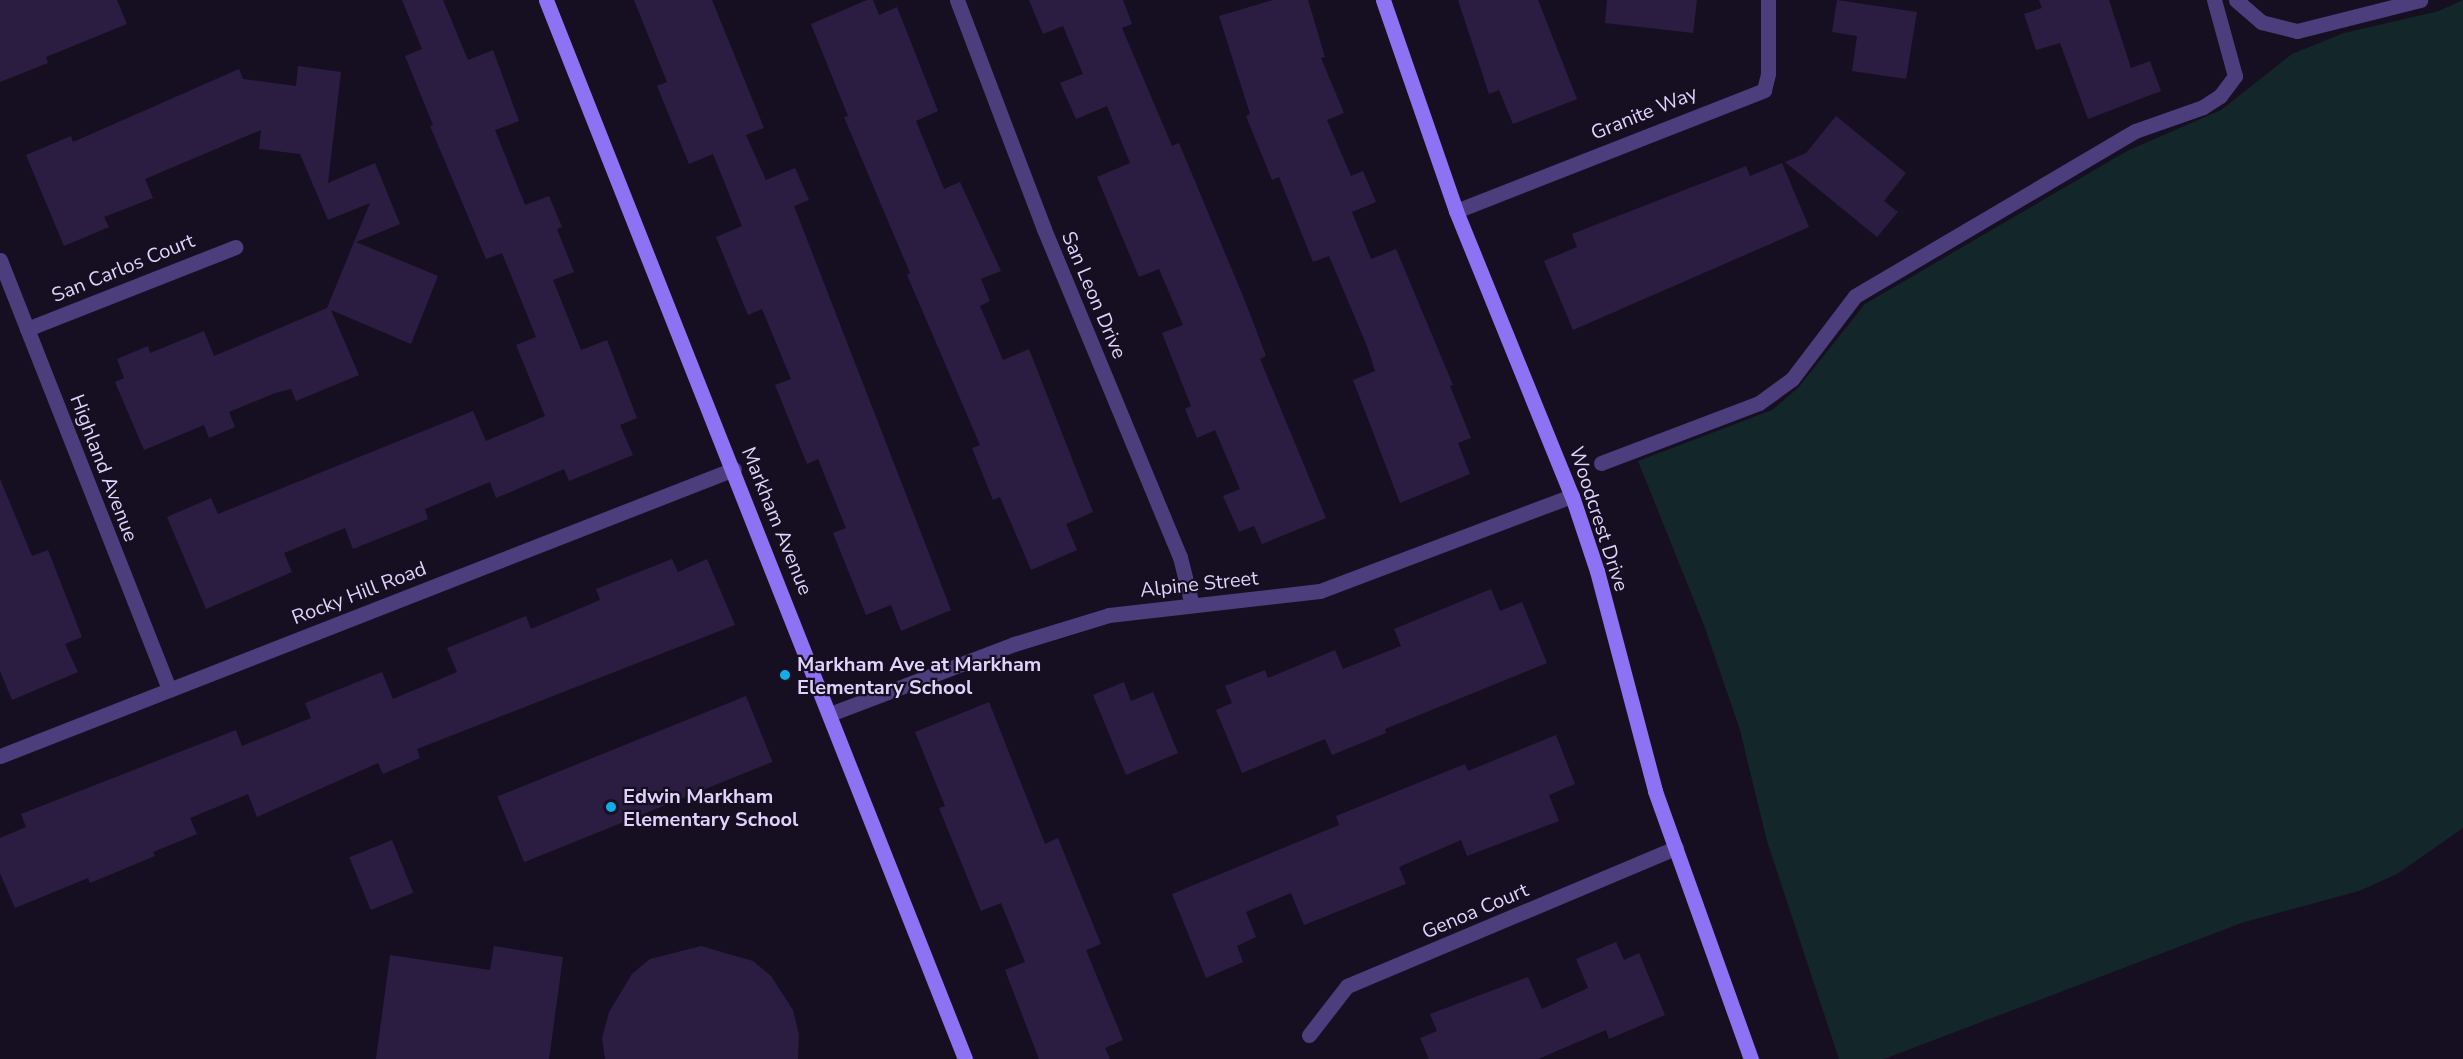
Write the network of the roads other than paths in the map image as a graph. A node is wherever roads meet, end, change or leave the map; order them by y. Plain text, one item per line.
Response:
1 (546, 0) edge
2 (957, 0) edge
3 (1383, 0) edge
4 (1768, 0) edge
5 (2214, 0) edge
6 (2236, 0) edge
7 (2420, 0) edge
8 (1456, 211) junction
9 (235, 247) dead end
10 (0, 260) edge
11 (27, 329) junction
12 (1601, 462) dead end
13 (734, 469) junction
14 (1572, 496) junction
15 (1192, 605) junction
16 (170, 690) junction
17 (830, 714) junction
18 (0, 756) edge
19 (1676, 848) junction
20 (1309, 1035) dead end
21 (964, 1059) edge
22 (1751, 1059) edge

1 - 13 street, Markham Avenue
2 - 15 street, San Leon Drive
3 - 8 street, Woodcrest Drive
4 - 8 street, Granite Way
5 - 12 street
6 - 7 street
8 - 14 street, Woodcrest Drive
9 - 11 street, San Carlos Court
10 - 11 street, Highland Avenue
11 - 16 street, Highland Avenue
13 - 16 street, Rocky Hill Road
13 - 17 street, Markham Avenue
14 - 15 street, Alpine Street
14 - 19 street, Woodcrest Drive
15 - 17 street, Alpine Street
16 - 18 street, Rocky Hill Road
17 - 21 street, Markham Avenue
19 - 20 street, Genoa Court
19 - 22 street, Woodcrest Drive

